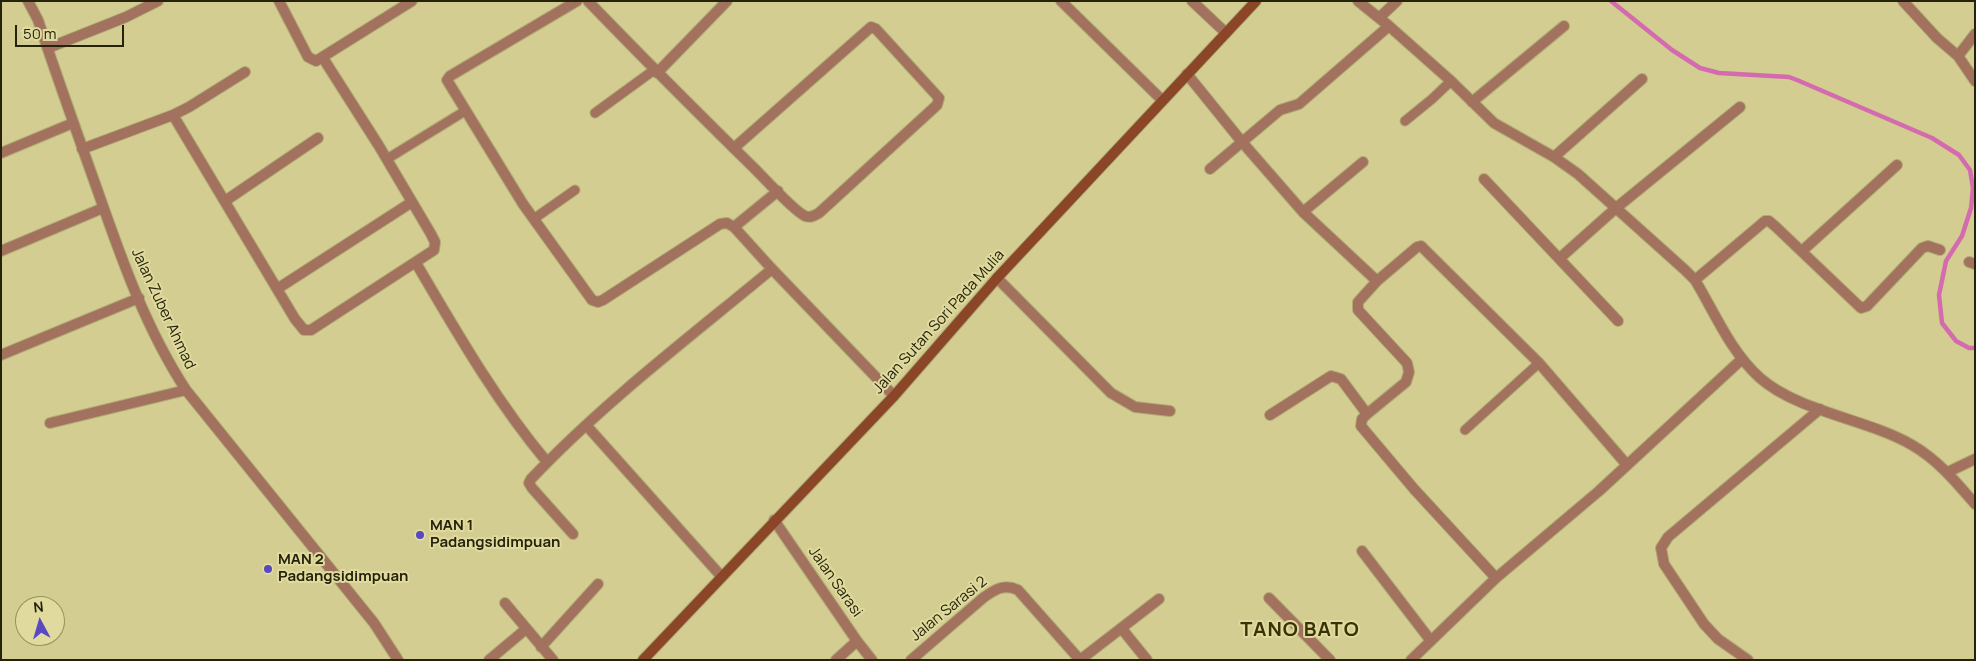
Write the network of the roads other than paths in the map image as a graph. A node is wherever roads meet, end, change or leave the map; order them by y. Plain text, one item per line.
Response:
1 (28, 1) edge
2 (158, 1) edge
3 (279, 1) edge
4 (412, 1) edge
5 (576, 1) edge
6 (588, 1) edge
7 (727, 1) edge
8 (1060, 1) edge
9 (1192, 1) edge
10 (1256, 1) edge
11 (1358, 1) edge
12 (1397, 1) edge
13 (1903, 1) edge
14 (1379, 18) junction
15 (1389, 26) junction
16 (1564, 26) dead end
17 (1226, 33) junction
18 (1975, 34) edge
19 (48, 48) junction
20 (1958, 56) junction
21 (323, 58) junction
22 (245, 72) dead end
23 (656, 72) junction
24 (1187, 74) junction
25 (1642, 79) dead end
26 (1451, 81) junction
27 (1975, 81) edge
28 (1162, 100) junction
29 (1472, 102) junction
30 (1740, 107) dead end
31 (465, 112) junction
32 (595, 113) dead end
33 (173, 114) junction
34 (1405, 121) dead end
35 (73, 123) junction
36 (318, 138) dead end
37 (1242, 142) junction
38 (734, 148) junction
39 (82, 149) junction
40 (1, 152) edge
41 (1554, 157) junction
42 (387, 160) junction
43 (1362, 162) dead end
44 (1897, 165) dead end
45 (1210, 169) dead end
46 (1484, 179) dead end
47 (576, 190) dead end
48 (778, 190) junction
49 (225, 201) junction
50 (412, 202) junction
51 (103, 208) junction
52 (1616, 208) junction
53 (1303, 212) junction
54 (535, 218) junction
55 (734, 227) junction
56 (1940, 250) dead end
57 (1, 251) edge
58 (1802, 251) junction
59 (1560, 258) junction
60 (416, 263) junction
61 (772, 269) junction
62 (997, 278) junction
63 (1695, 280) junction
64 (1376, 281) junction
65 (277, 289) junction
66 (139, 298) junction
67 (1618, 321) dead end
68 (1, 355) edge
69 (1742, 359) junction
70 (1539, 363) junction
71 (186, 390) junction
72 (894, 396) junction
73 (1820, 409) junction
74 (1170, 412) dead end
75 (1367, 414) junction
76 (1270, 415) dead end
77 (50, 424) dead end
78 (586, 425) junction
79 (1465, 430) dead end
80 (1975, 459) edge
81 (547, 462) junction
82 (1628, 465) junction
83 (1948, 472) junction
84 (1975, 504) edge
85 (774, 520) junction
86 (573, 534) dead end
87 (1362, 551) dead end
88 (721, 576) junction
89 (1496, 578) junction
90 (598, 584) dead end
91 (1269, 598) dead end
92 (1159, 599) dead end
93 (505, 603) dead end
94 (1122, 628) junction
95 (526, 629) junction
96 (857, 641) junction
97 (1431, 641) junction
98 (541, 646) junction
99 (398, 660) edge
100 (489, 660) edge
101 (553, 660) edge
102 (643, 660) edge
103 (836, 660) edge
104 (872, 660) edge
105 (910, 660) edge
106 (1080, 660) edge
107 (1147, 660) edge
108 (1330, 660) edge
109 (1411, 660) edge
110 (1748, 660) edge

1 - 19 street, Jalan Zuber Ahmad
2 - 19 street
3 - 21 street
4 - 21 street
5 - 31 street
6 - 23 street
7 - 23 street
8 - 28 street
9 - 17 street
10 - 17 street, Jalan Sutan Sori Pada Mulia
11 - 14 street
12 - 14 street
13 - 20 street
14 - 15 street
15 - 26 street
15 - 37 street
16 - 29 street
17 - 24 street, Jalan Sutan Sori Pada Mulia
18 - 20 street
19 - 35 street, Jalan Zuber Ahmad
20 - 27 street
21 - 42 street
22 - 33 street
23 - 32 lane
23 - 38 street
24 - 28 street, Jalan Sutan Sori Pada Mulia
24 - 37 street
25 - 41 street
26 - 29 street
26 - 34 lane
28 - 62 street, Jalan Sutan Sori Pada Mulia
29 - 41 street
30 - 52 street
31 - 42 lane
31 - 54 street
33 - 39 street
33 - 49 street
35 - 39 street, Jalan Zuber Ahmad
35 - 40 street
36 - 49 street
37 - 45 street
37 - 53 street
38 - 48 street
38 - 48 street
39 - 51 street, Jalan Zuber Ahmad
41 - 52 street
42 - 50 street
43 - 53 street
44 - 58 street
46 - 59 street
47 - 54 lane
48 - 55 street
49 - 65 street
50 - 60 street
50 - 65 street
51 - 57 street
51 - 66 street, Jalan Zuber Ahmad
52 - 59 street
52 - 63 street
53 - 64 street
54 - 55 street
55 - 61 street
56 - 58 street
58 - 63 street
59 - 67 street
60 - 65 street
60 - 81 street
61 - 72 street
61 - 78 street
62 - 72 street, Jalan Sutan Sori Pada Mulia
62 - 74 street
63 - 69 street
64 - 70 street
64 - 75 street
66 - 68 street
66 - 71 street, Jalan Zuber Ahmad
69 - 73 street
69 - 82 street
70 - 79 lane
70 - 82 street
71 - 77 street
71 - 99 street, Jalan Zuber Ahmad
72 - 85 street, Jalan Sutan Sori Pada Mulia
73 - 83 street
73 - 110 street
75 - 76 street
75 - 89 street
78 - 81 street
78 - 88 street
80 - 83 street
81 - 86 street
82 - 89 street
83 - 84 street
85 - 88 street, Jalan Sutan Sori Pada Mulia
85 - 96 street, Jalan Sarasi
87 - 97 street
88 - 102 street, Jalan Sutan Sori Pada Mulia
89 - 97 street
90 - 98 street
91 - 108 street
92 - 94 street
93 - 95 street
94 - 106 street
94 - 107 street
95 - 98 street
95 - 100 street
96 - 103 street
96 - 104 street, Jalan Sarasi
97 - 109 street
98 - 101 street
105 - 106 street, Jalan Sarasi 2

